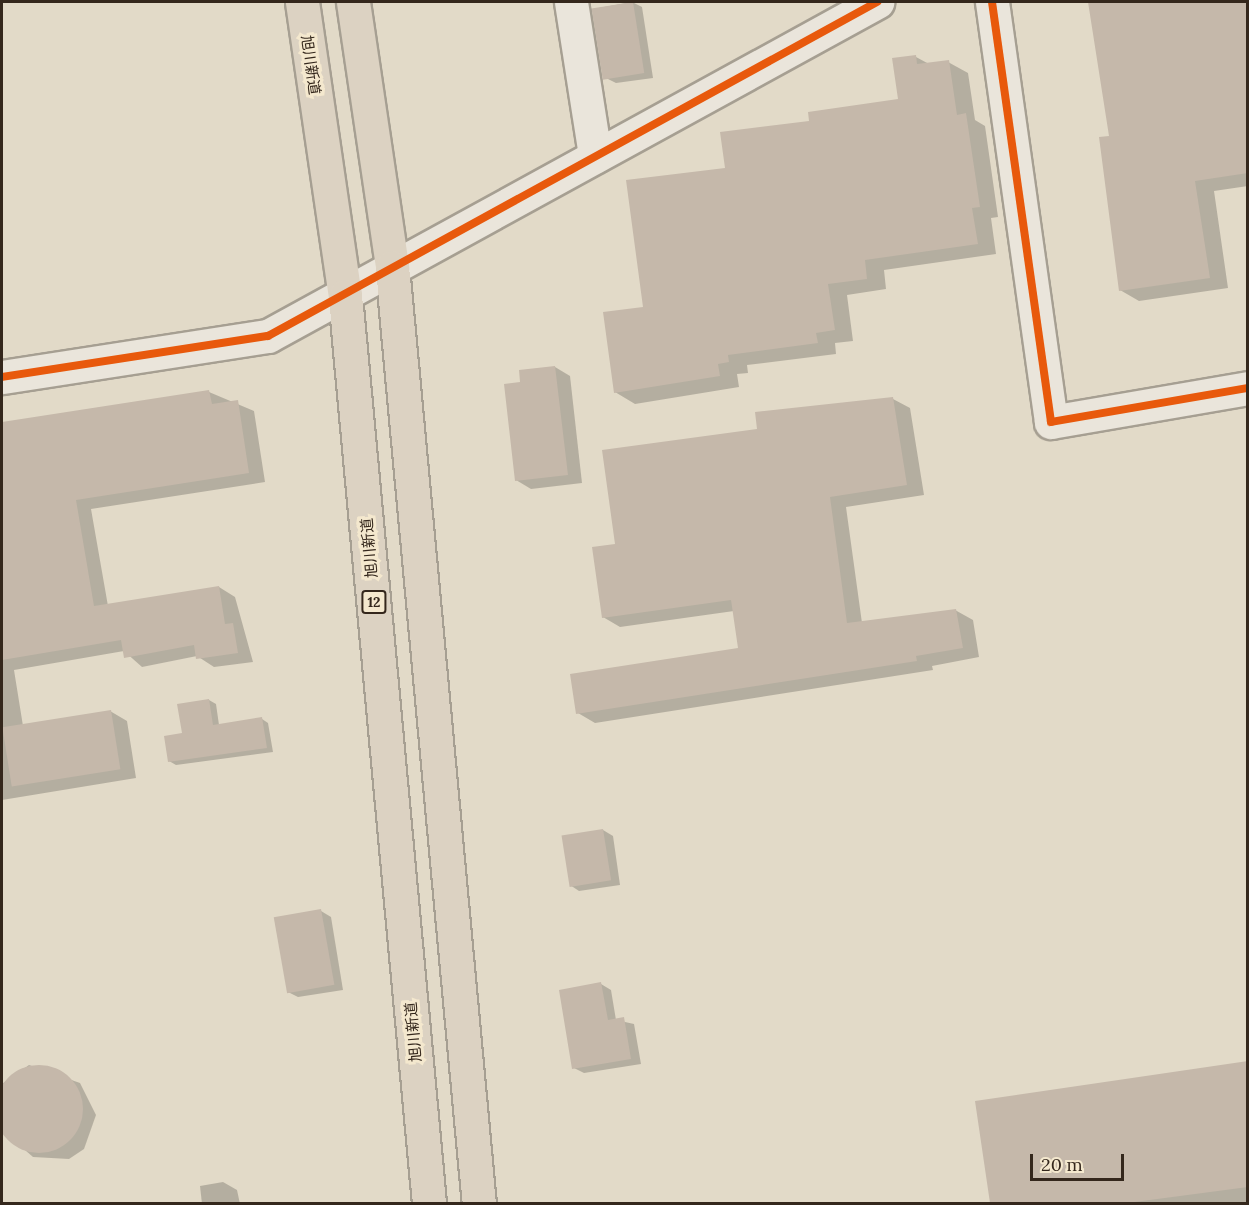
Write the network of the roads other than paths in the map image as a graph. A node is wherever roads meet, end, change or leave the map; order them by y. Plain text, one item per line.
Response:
1 (302, 2) edge
2 (353, 2) edge
3 (571, 2) edge
4 (877, 2) edge
5 (992, 2) edge
6 (595, 156) junction
7 (392, 267) junction
8 (345, 297) junction
9 (2, 377) edge
10 (1248, 387) edge
11 (429, 1203) edge
12 (479, 1203) edge

1 - 8 highway, 旭川新道 / 12
2 - 7 highway
3 - 6 street
4 - 6 street
5 - 10 street
6 - 7 street
7 - 8 street
7 - 12 highway
8 - 9 street
8 - 11 highway, 旭川新道 / 12

